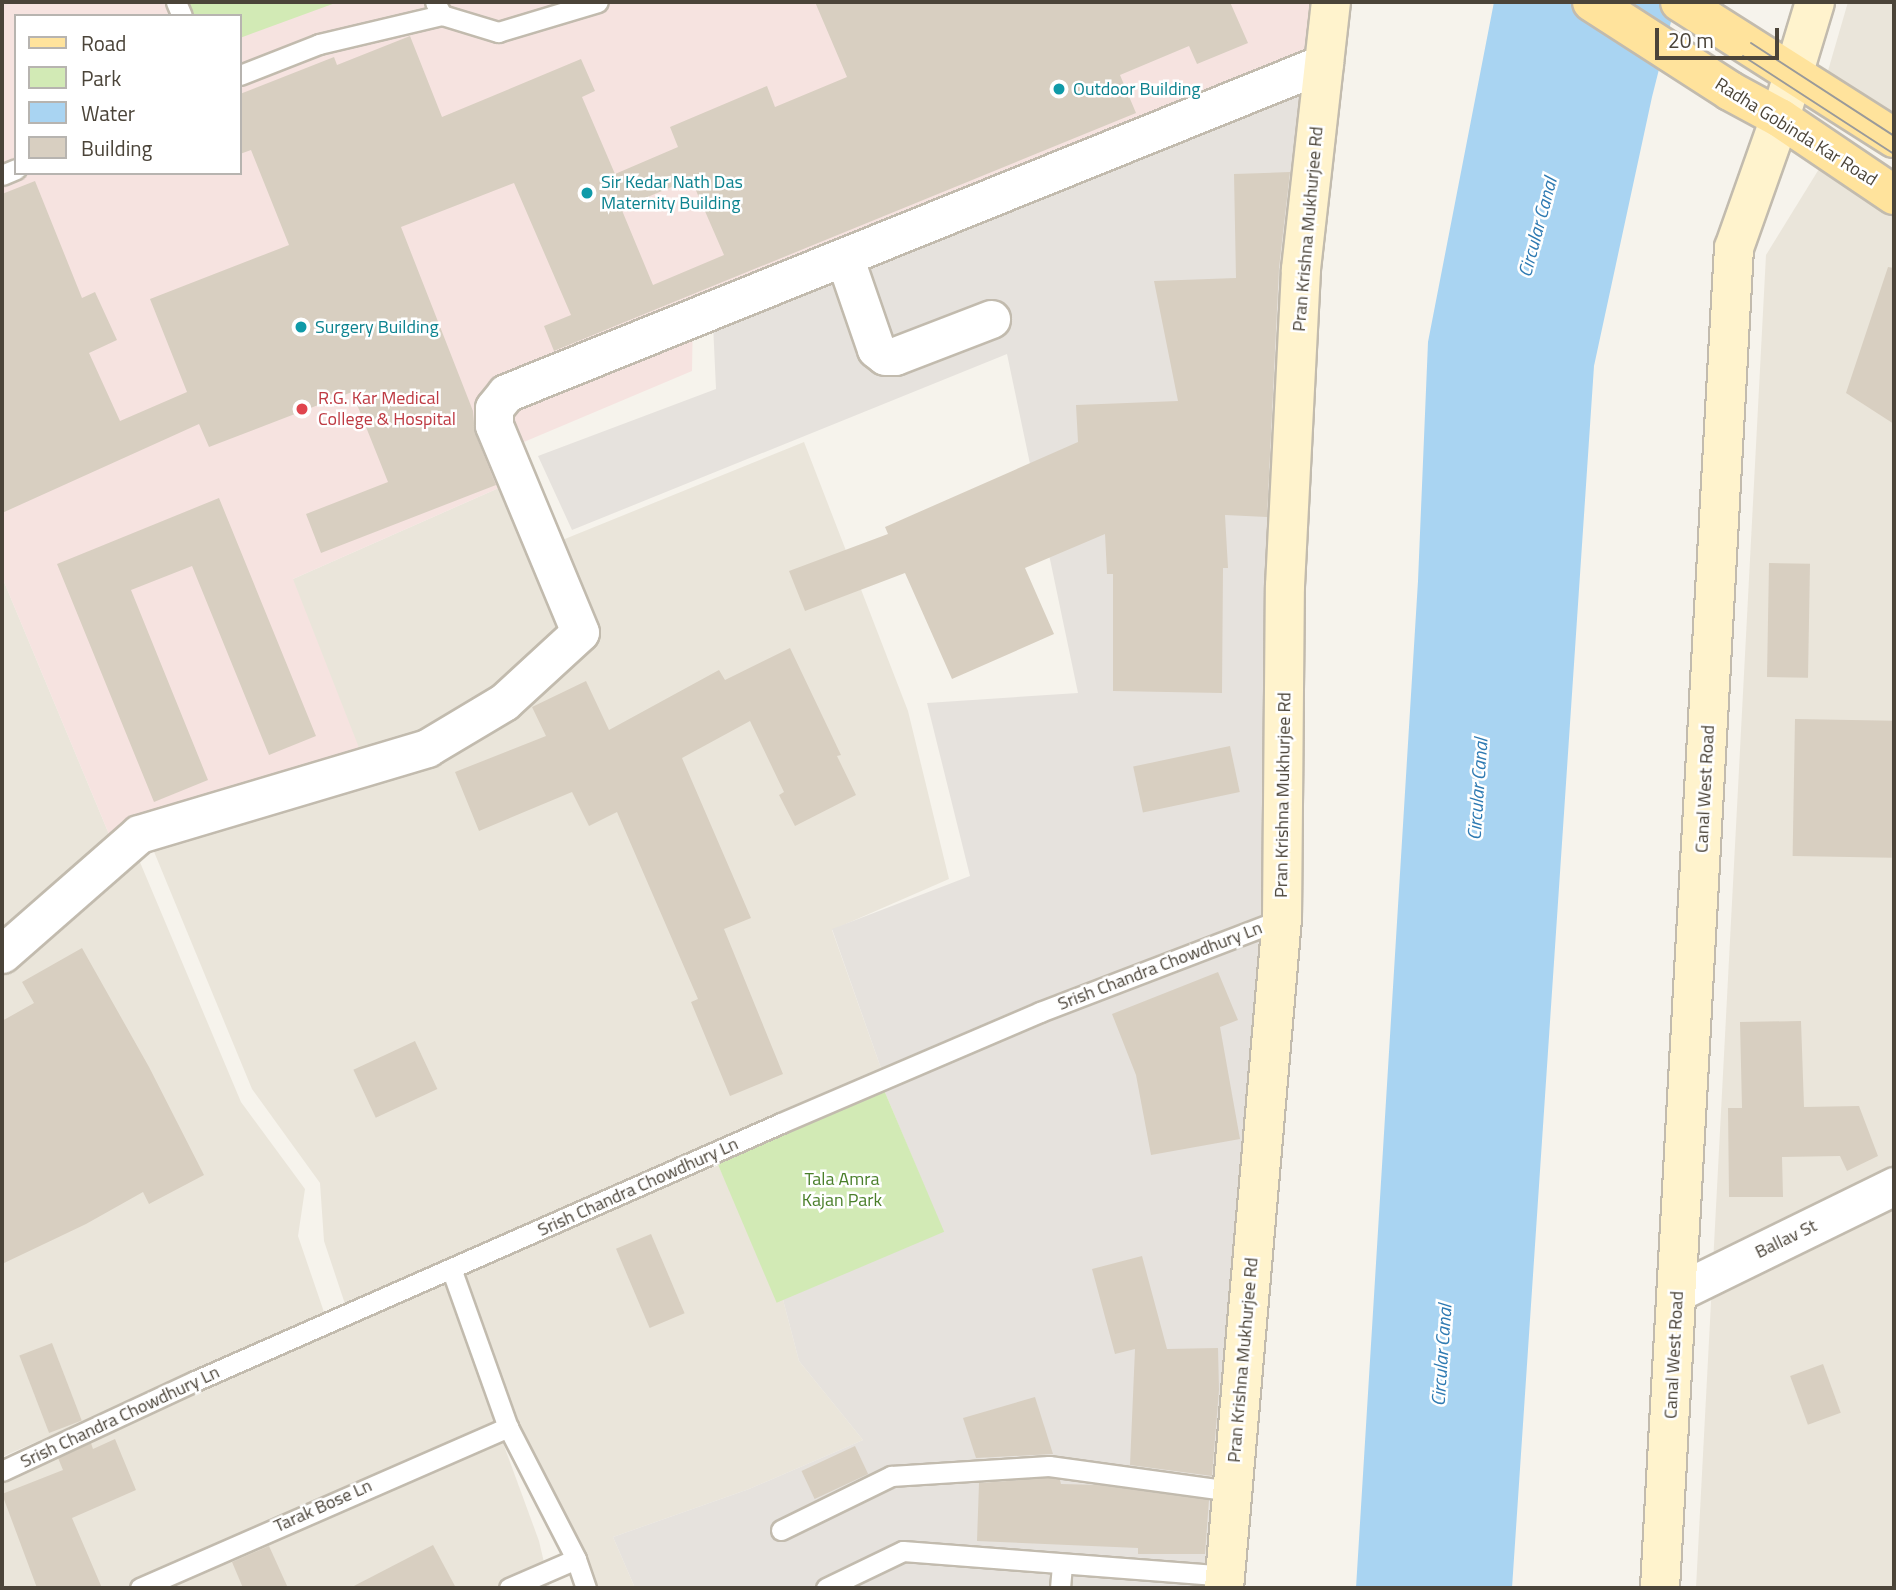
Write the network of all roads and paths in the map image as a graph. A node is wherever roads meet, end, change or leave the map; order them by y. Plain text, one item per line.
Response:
1 (598, 2) edge
2 (1331, 2) edge
3 (1592, 2) edge
4 (1680, 2) edge
5 (1815, 2) edge
6 (438, 8) edge
7 (1324, 63) junction
8 (242, 74) edge
9 (1793, 74) junction
10 (1780, 118) junction
11 (1894, 138) edge
12 (1894, 195) edge
13 (845, 258) junction
14 (991, 319) dead end
15 (1282, 919) junction
16 (2, 954) edge
17 (1894, 1185) edge
18 (452, 1271) junction
19 (1678, 1292) junction
20 (508, 1427) junction
21 (2, 1471) edge
22 (1232, 1490) junction
23 (781, 1530) dead end
24 (576, 1559) junction
25 (1062, 1565) junction
26 (1224, 1582) edge
27 (140, 1588) edge
28 (509, 1588) edge
29 (586, 1588) edge
30 (826, 1588) edge
31 (1060, 1588) edge
32 (1660, 1588) edge

1 - 6 lane
2 - 7 main road, Pran Krishna Mukhurjee Rd
3 - 10 main road, Radha Gobinda Kar Road
4 - 9 main road
5 - 9 main road, Canal West Road
6 - 8 lane
7 - 13 street
7 - 15 main road, Pran Krishna Mukhurjee Rd
9 - 10 main road, Canal West Road
9 - 11 main road
10 - 12 main road, Radha Gobinda Kar Road
10 - 19 main road, Canal West Road
13 - 14 street
13 - 16 street
15 - 18 lane, Srish Chandra Chowdhury Ln
15 - 22 main road, Pran Krishna Mukhurjee Rd
17 - 19 street, Ballav St
18 - 20 lane
18 - 21 lane, Srish Chandra Chowdhury Ln
19 - 32 main road, Canal West Road
20 - 24 lane
20 - 27 lane, Tarak Bose Ln
22 - 23 lane
22 - 26 main road, Pran Krishna Mukhurjee Rd
24 - 28 lane
24 - 29 lane
25 - 26 lane
25 - 30 lane
25 - 31 lane

